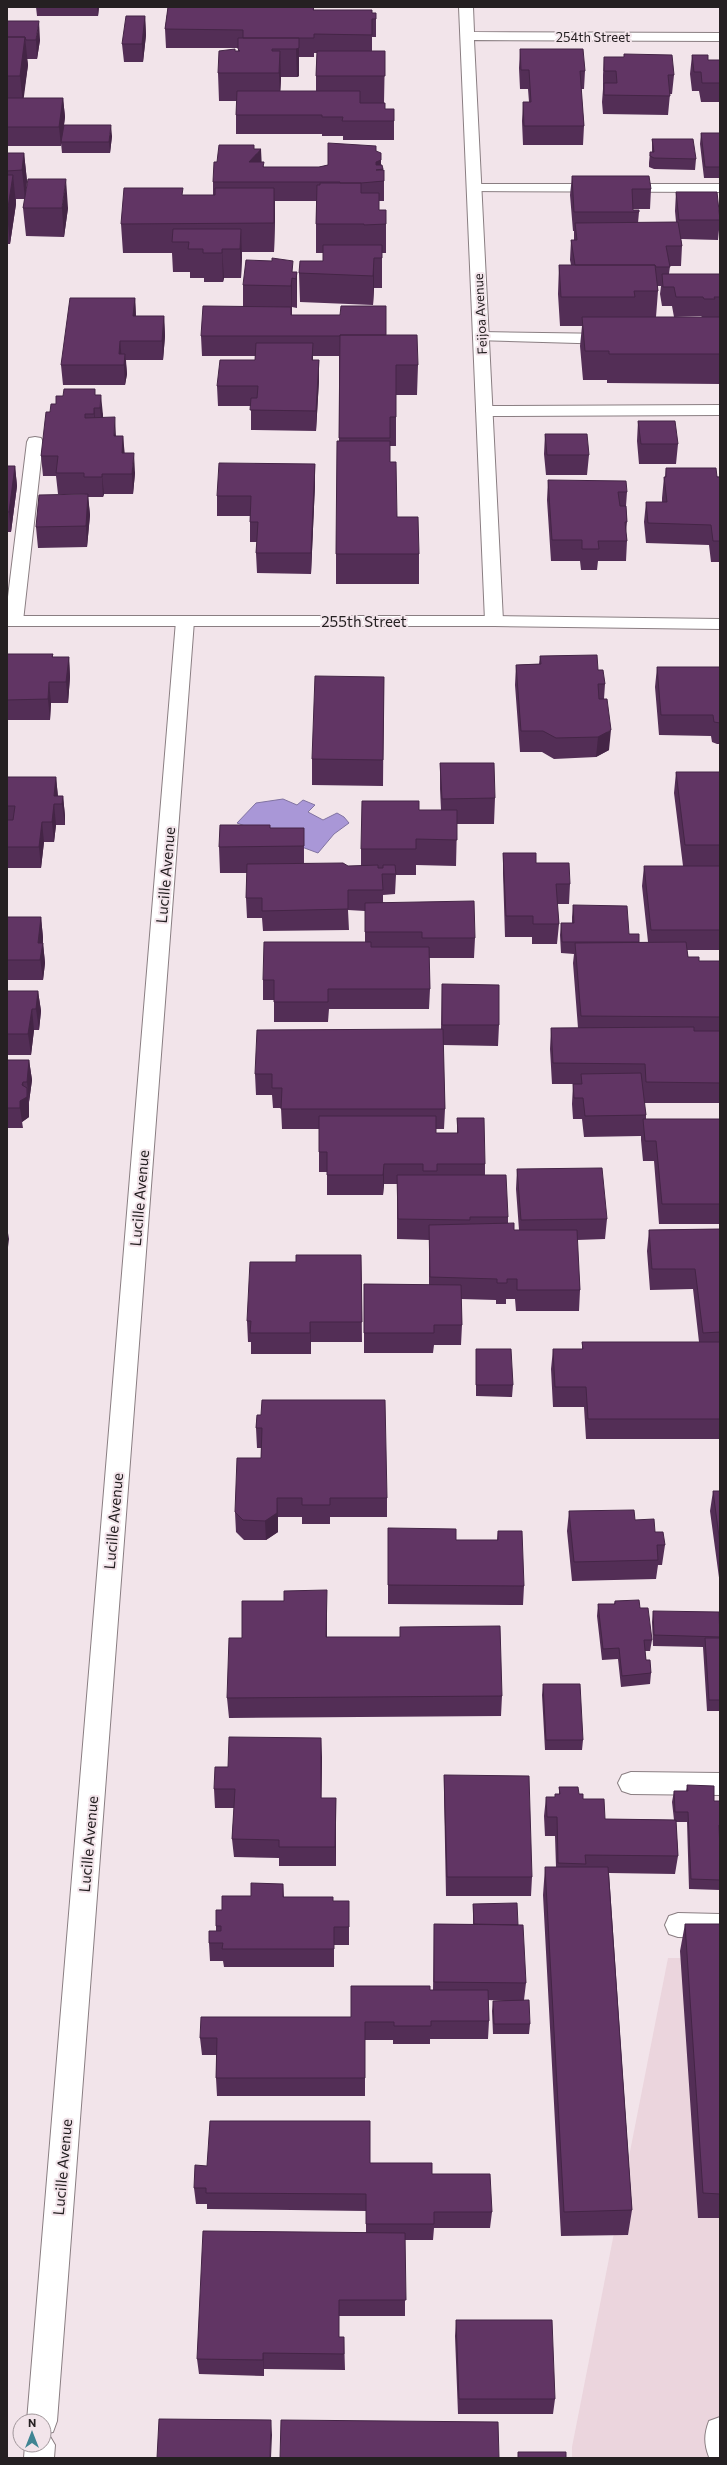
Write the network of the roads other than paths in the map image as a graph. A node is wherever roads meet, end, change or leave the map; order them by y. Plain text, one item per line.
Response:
1 (466, 7) edge
2 (467, 36) junction
3 (720, 37) edge
4 (474, 188) junction
5 (720, 188) edge
6 (481, 337) junction
7 (625, 339) edge
8 (720, 410) edge
9 (484, 411) junction
10 (35, 442) dead end
11 (10, 622) edge
12 (185, 622) junction
13 (494, 622) junction
14 (720, 624) edge
15 (631, 1783) dead end
16 (720, 1784) edge
17 (678, 1925) dead end
18 (720, 1926) edge
19 (43, 2413) edge
20 (720, 2432) edge
21 (720, 2446) edge

1 - 2 street, Feijoa Avenue
2 - 3 street, 254th Street
2 - 4 street, Feijoa Avenue
4 - 5 street
4 - 6 street, Feijoa Avenue
6 - 7 street
6 - 9 street, Feijoa Avenue
8 - 9 street
9 - 13 street, Feijoa Avenue
10 - 11 street
11 - 12 street, 255th Street
12 - 13 street, 255th Street
12 - 19 street, Lucille Avenue
13 - 14 street, 255th Street
15 - 16 street
17 - 18 street
20 - 21 street

